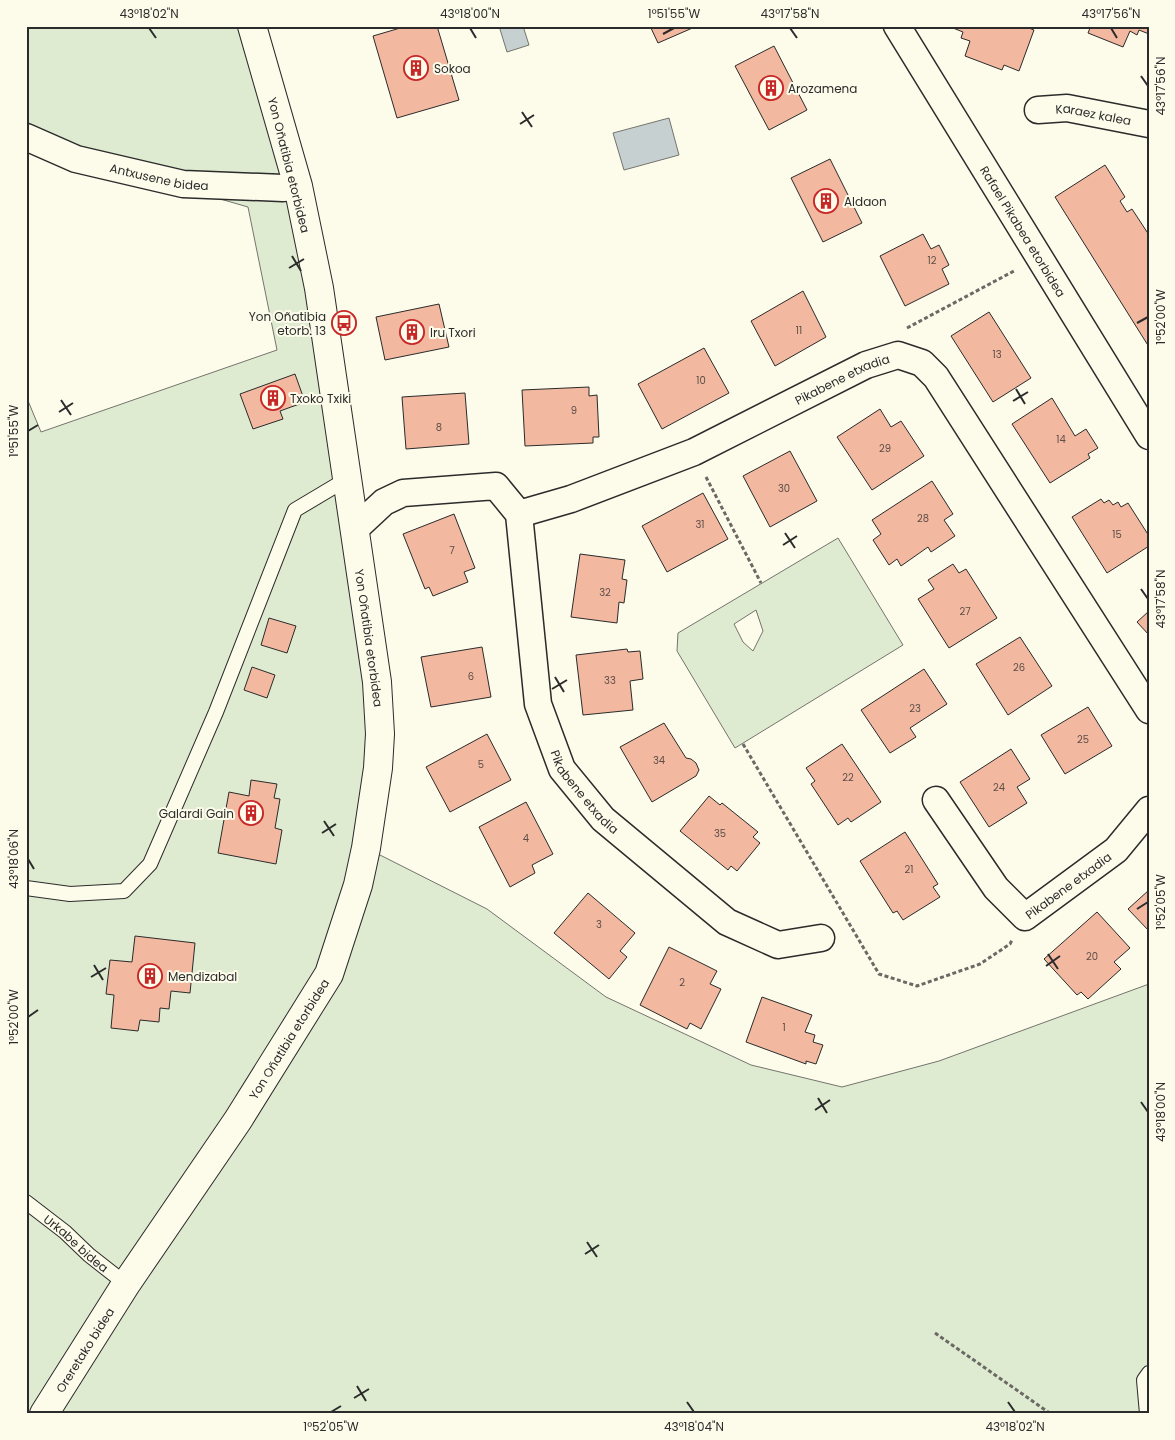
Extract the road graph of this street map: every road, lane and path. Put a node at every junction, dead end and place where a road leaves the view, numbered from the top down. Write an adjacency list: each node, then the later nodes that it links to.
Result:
1 (252, 26): 6 (main road, Yon Oñatibia etorbidea)
2 (897, 26): 7 (street, Rafael Pikabea etorbidea)
3 (1038, 110): 4 (street, Karaez kalea)
4 (1149, 124)
5 (26, 137): 6 (street, Antxusene bidea)
6 (298, 186): 11 (main road, Yon Oñatibia etorbidea)
7 (1037, 255): 8 (path); 9 (street, Rafael Pikabea etorbidea)
8 (898, 355): 10 (street, Pikabene etxadia); 15 (street, Pikabene etxadia)
9 (1149, 436)
10 (694, 452): 12 (street, Pikabene etxadia); 14 (path)
11 (347, 479): 13 (main road, Yon Oñatibia etorbidea); 19 (lane)
12 (519, 514): 13 (street); 21 (street, Pikabene etxadia)
13 (354, 529): 23 (main road, Yon Oñatibia etorbidea)
14 (761, 583)
15 (1149, 710)
16 (743, 744): 20 (path)
17 (936, 800): 20 (street, Pikabene etxadia)
18 (1149, 810): 20 (street, Pikabene etxadia)
19 (26, 888)
20 (1025, 918)
21 (821, 938)
22 (26, 1202): 23 (lane, Urkabe bidea)
23 (126, 1284): 26 (main road, Oreretako bidea)
24 (935, 1333): 27 (path)
25 (1149, 1373): 28 (lane)
26 (44, 1414)
27 (1051, 1414)
28 (1147, 1414)

